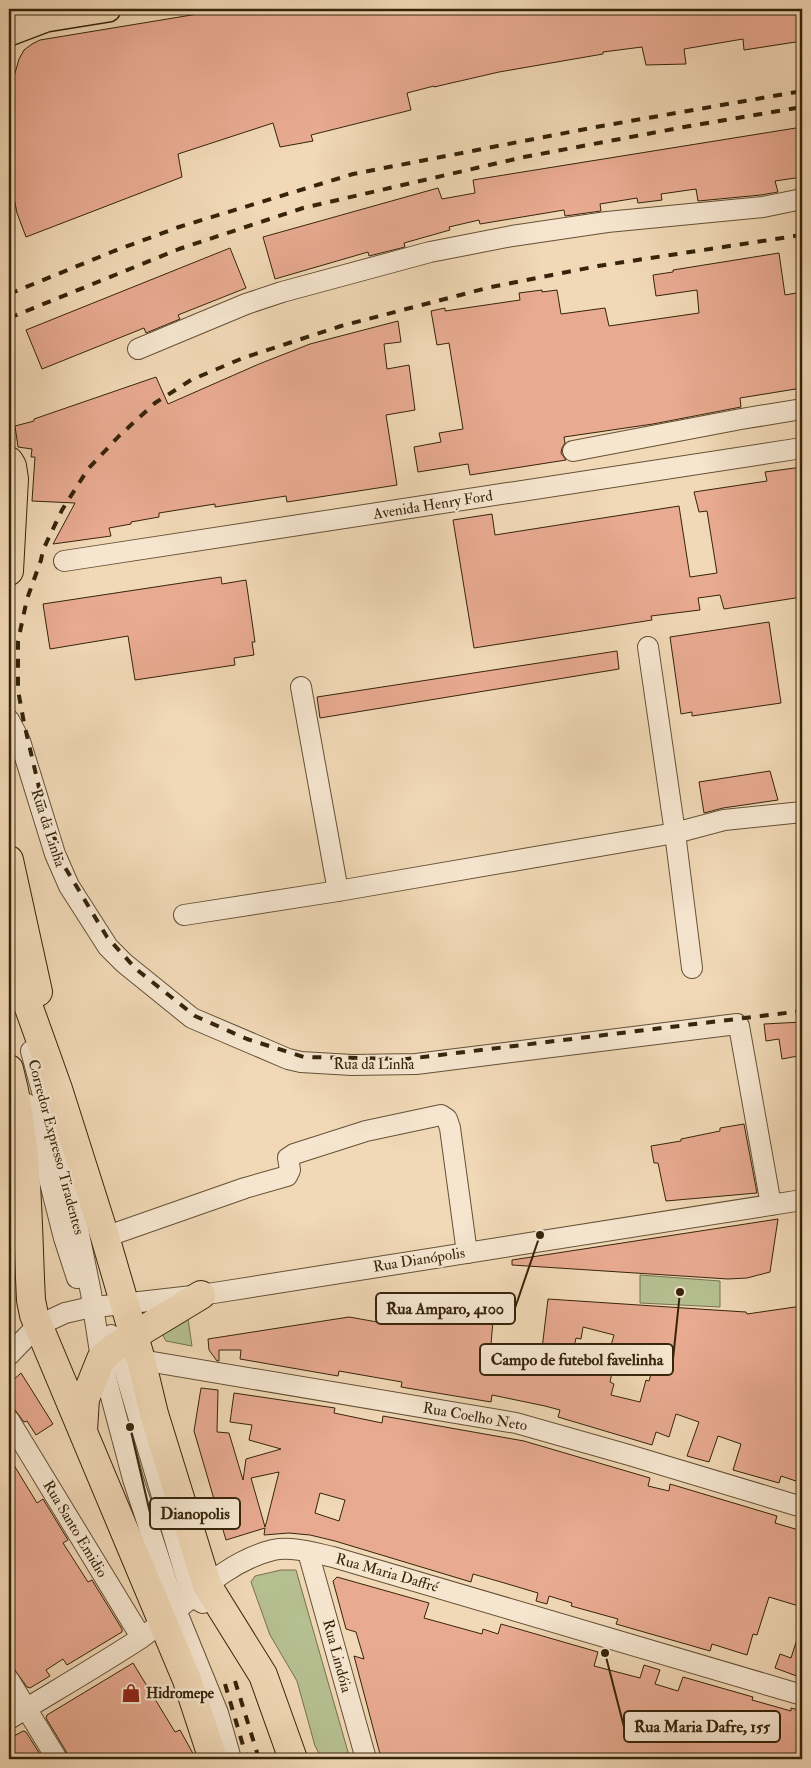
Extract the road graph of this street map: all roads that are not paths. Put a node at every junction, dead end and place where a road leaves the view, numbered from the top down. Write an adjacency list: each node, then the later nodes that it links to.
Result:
1 (18, 9): 3 (highway)
2 (108, 9): 3 (main road)
3 (9, 31)
4 (802, 199): 5 (street)
5 (138, 349)
6 (802, 409): 8 (street)
7 (802, 448): 10 (street, Avenida Henry Ford)
8 (573, 452)
9 (9, 460): 11 (highway)
10 (64, 561)
11 (9, 572)
12 (648, 646): 16 (street)
13 (301, 687): 18 (street)
14 (9, 720): 27 (street, Rua da Linha)
15 (802, 812): 16 (street)
16 (676, 833): 18 (street); 21 (street)
17 (9, 860): 24 (highway)
18 (338, 891): 19 (street)
19 (184, 915)
20 (9, 952): 24 (highway)
21 (692, 968)
22 (9, 990): 32 (street, Corredor Expresso Tiradentes)
23 (10, 1075): 32 (street); 33 (highway)
24 (58, 1089): 28 (highway)
25 (802, 1200): 27 (street, Rua Dianópolis)
26 (9, 1202): 33 (highway)
27 (771, 1205): 29 (street, Rua Dianópolis)
28 (105, 1237): 29 (street); 31 (highway)
29 (467, 1252): 30 (street, Rua Dianópolis)
30 (201, 1295): 31 (street, Rua Dianópolis); 34 (highway)
31 (124, 1302): 32 (street, Rua Dianópolis); 34 (highway)
32 (92, 1307): 33 (street, Rua Dianópolis); 34 (street, Corredor Expresso Tiradentes)
33 (34, 1313): 35 (street, Rua Dianópolis); 37 (highway)
34 (123, 1351): 37 (highway); 38 (street, Rua Coelho Neto); 40 (highway); 41 (street, Corredor Expresso Tiradentes)
35 (9, 1355)
36 (9, 1420): 41 (street, Rua Santo Emidio)
37 (84, 1436): 41 (highway)
38 (802, 1507)
39 (308, 1552): 40 (street, Rua Maria Daffré); 43 (street, Rua Maria Daffré); 50 (street, Rua Lindóia)
40 (200, 1591): 41 (street, Rua Maria Daffré); 49 (highway)
41 (160, 1623): 44 (street, Rua Maria Daffré); 47 (highway); 48 (street, Corredor Expresso Tiradentes)
42 (9, 1680): 44 (street)
43 (802, 1695)
44 (26, 1708): 45 (street, Rua Maria Daffré); 46 (street)
45 (9, 1719)
46 (57, 1759)
47 (213, 1759)
48 (231, 1759)
49 (297, 1759)
50 (366, 1759)

